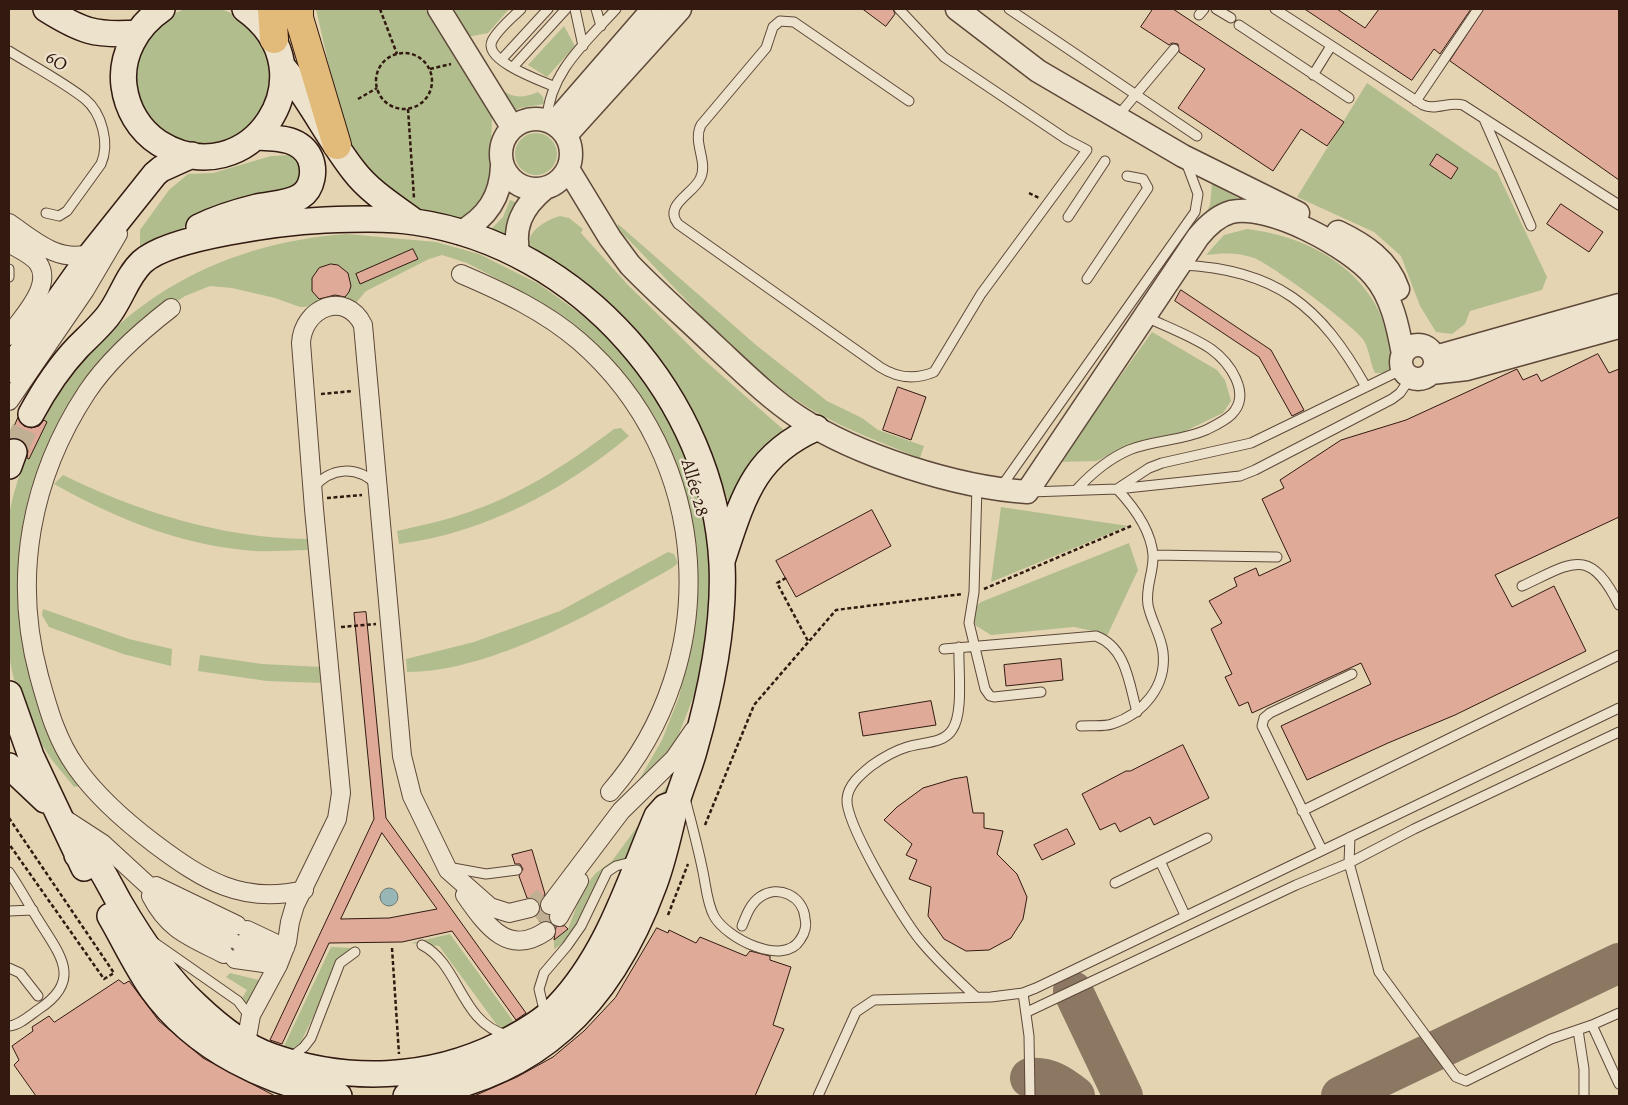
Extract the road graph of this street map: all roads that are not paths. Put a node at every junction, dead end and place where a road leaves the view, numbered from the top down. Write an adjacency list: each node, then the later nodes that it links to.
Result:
1 (46, 9): 24 (main road)
2 (162, 9): 24 (main road)
3 (245, 9): 25 (main road)
4 (272, 9): 25 (highway)
5 (299, 9): 45 (highway)
6 (439, 9): 42 (street)
7 (521, 9): 30 (lane)
8 (548, 9): 30 (lane)
9 (566, 9): 32 (lane)
10 (574, 9): 26 (lane)
11 (596, 9): 23 (lane)
12 (616, 9): 23 (lane)
13 (653, 9): 41 (street)
14 (680, 9): 41 (street)
15 (899, 9): 37 (lane)
16 (957, 9): 39 (street)
17 (1009, 9): 35 (lane)
18 (1216, 9): 21 (lane)
19 (1275, 9): 27 (lane)
20 (1478, 9): 38 (lane)
21 (1231, 18)
22 (1239, 25): 33 (lane)
23 (601, 26): 26 (lane)
24 (137, 33): 46 (main road)
25 (274, 39): 31 (main road)
26 (583, 46): 34 (lane)
27 (1331, 46): 33 (lane); 38 (lane)
28 (1174, 49): 35 (lane)
29 (9, 51): 55 (lane, 6O)
30 (501, 60): 32 (lane)
31 (283, 67): 44 (main road); 45 (main road)
32 (513, 67): 34 (lane)
33 (1313, 74): 36 (lane)
34 (553, 86): 41 (lane)
35 (1136, 94): 39 (lane); 43 (lane)
36 (1349, 98)
37 (909, 101)
38 (1416, 101): 40 (lane)
39 (1117, 117): 47 (street)
40 (1484, 119): 54 (lane); 59 (lane)
41 (556, 126): 42 (street); 50 (street)
42 (512, 127): 49 (street)
43 (1198, 136)
44 (256, 137): 46 (main road); 63 (main road)
45 (337, 144): 57 (main road)
46 (192, 156): 53 (main road)
47 (1183, 156): 73 (street); 78 (lane)
48 (1105, 161): 56 (lane)
49 (502, 166): 52 (street); 60 (street)
50 (568, 169): 52 (street); 77 (street)
51 (1127, 176): 67 (lane)
52 (545, 188): 64 (street)
53 (138, 196): 62 (main road); 75 (street)
54 (1619, 205)
55 (46, 213)
56 (1068, 217)
57 (415, 222): 60 (main road); 63 (main road)
58 (9, 224): 62 (street)
59 (1531, 226)
60 (459, 233): 64 (main road)
61 (9, 243): 72 (street)
62 (92, 253): 72 (main road)
63 (151, 254): 76 (main road)
64 (519, 257): 86 (main road)
65 (1180, 265): 70 (street); 73 (street); 74 (lane)
66 (461, 274): 102 (street, Allée 28)
67 (1087, 279)
68 (1619, 306): 73 (street)
69 (171, 308): 117 (street)
70 (1146, 317): 80 (lane); 82 (street)
71 (1619, 327): 73 (street)
72 (12, 354)
73 (1416, 363): 74 (lane); 81 (lane)
74 (1366, 387): 81 (lane)
75 (9, 401)
76 (31, 414)
77 (816, 428): 78 (street); 86 (main road)
78 (988, 488): 82 (street); 89 (lane)
79 (378, 489): 83 (lane); 83 (street); 113 (street)
80 (1078, 489): 81 (lane); 82 (lane)
81 (1117, 489): 84 (lane)
82 (1027, 492)
83 (313, 494): 117 (street)
84 (1153, 555): 85 (lane); 98 (lane)
85 (1277, 557)
86 (722, 562): 96 (main road)
87 (1522, 586): 88 (lane)
88 (1619, 605)
89 (974, 646): 90 (lane); 94 (lane); 98 (lane)
90 (959, 647): 91 (lane); 131 (lane)
91 (944, 649)
92 (1619, 655): 104 (lane)
93 (1352, 674): 104 (lane)
94 (1041, 692)
95 (9, 694): 105 (main road)
96 (708, 695): 103 (main road); 106 (street)
97 (1619, 708): 107 (lane)
98 (1137, 712): 99 (lane)
99 (1081, 726)
100 (1619, 732): 112 (lane)
101 (9, 766): 105 (main road)
102 (610, 792)
103 (680, 795): 122 (lane); 138 (main road); 142 (main road)
104 (1302, 810): 109 (lane)
105 (58, 815): 110 (main road); 124 (street)
106 (610, 826): 120 (street); 120 (street)
107 (1350, 837): 109 (lane); 112 (lane)
108 (1207, 838): 111 (lane)
109 (1322, 850): 121 (lane)
110 (77, 855): 123 (main road); 143 (main road)
111 (1160, 861): 116 (lane); 121 (lane)
112 (1348, 863): 132 (lane); 137 (lane)
113 (447, 868): 114 (lane); 120 (street); 120 (street)
114 (517, 870)
115 (9, 872): 118 (lane)
116 (1115, 883)
117 (304, 890): 127 (street)
118 (33, 910): 119 (lane); 136 (lane)
119 (9, 911)
120 (545, 913)
121 (1185, 915): 129 (lane)
122 (742, 926)
123 (138, 931): 134 (lane); 139 (main road)
124 (236, 942): 127 (street); 127 (street)
125 (422, 945): 138 (lane)
126 (355, 952): 140 (lane)
127 (281, 958): 134 (street)
128 (9, 968): 130 (lane)
129 (1023, 992): 131 (lane); 132 (lane)
130 (38, 996)
131 (976, 997): 144 (lane)
132 (1027, 1012): 145 (lane)
133 (1619, 1013): 135 (lane)
134 (250, 1018): 139 (street)
135 (1592, 1025): 137 (lane); 141 (lane)
136 (9, 1026)
137 (1578, 1030): 146 (lane)
138 (517, 1036): 142 (main road)
139 (252, 1046): 140 (main road)
140 (285, 1060): 142 (main road)
141 (1619, 1084)
142 (403, 1085)
143 (339, 1096)
144 (818, 1096)
145 (1030, 1096)
146 (1584, 1096)

